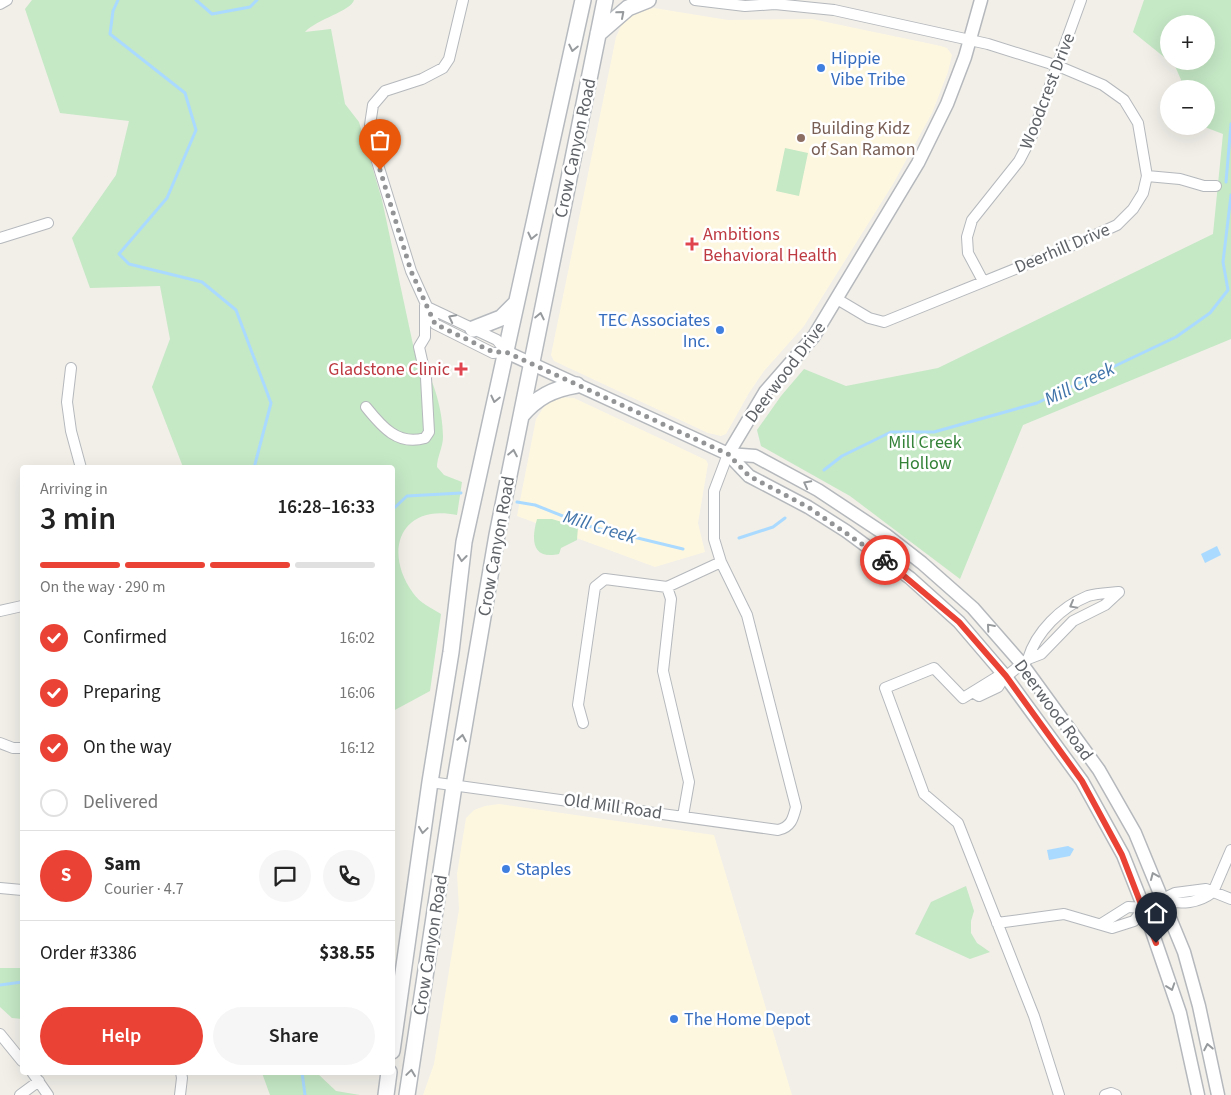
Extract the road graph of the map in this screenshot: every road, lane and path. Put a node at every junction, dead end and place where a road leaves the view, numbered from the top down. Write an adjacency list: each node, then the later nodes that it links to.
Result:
1 (7, 0): 9 (street)
2 (463, 0): 20 (street)
3 (583, 0): 19 (main road, Crow Canyon Road, one-way to 19)
4 (605, 0): 10 (main road, Crow Canyon Road)
5 (648, 0): 10 (main road, one-way to 5)
6 (699, 0): 11 (street, Deerhill Drive)
7 (981, 0): 11 (street, Deerwood Drive)
8 (1081, 0): 12 (street, Woodcrest Drive)
9 (0, 4)
10 (598, 34): 23 (main road, Crow Canyon Road, one-way to 10)
11 (970, 39): 12 (street, Deerhill Drive); 18 (street, Deerwood Drive)
12 (1058, 66): 13 (street, Deerhill Drive); 17 (street, Woodcrest Drive)
13 (1147, 176): 14 (street); 17 (street, Deerhill Drive)
14 (1216, 186)
15 (48, 224): 16 (street)
16 (0, 238)
17 (983, 281): 18 (street, Deerhill Drive)
18 (837, 299): 28 (street, Deerwood Drive)
19 (517, 302): 21 (main road); 22 (main road, Crow Canyon Road)
20 (425, 306): 21 (street, one-way to 20); 22 (street); 26 (street)
21 (473, 329): 22 (street)
22 (506, 352): 23 (street, Deerwood Road); 39 (main road, Crow Canyon Road, one-way to 39)
23 (530, 364): 25 (street, Deerwood Road); 27 (main road, Crow Canyon Road)
24 (71, 368): 29 (street)
25 (577, 385): 27 (main road); 28 (street, Deerwood Road)
26 (366, 407)
27 (520, 417): 40 (main road, Crow Canyon Road, one-way to 27)
28 (728, 454): 30 (street, Deerwood Drive); 34 (street, Deerwood Road, one-way to 28); 35 (street, Deerwood Road)
29 (80, 465)
30 (721, 562): 31 (street); 42 (street, Deerwood Drive)
31 (667, 587): 36 (street); 41 (street)
32 (20, 607): 33 (street)
33 (0, 612)
34 (1025, 661): 34 (street, one-way to 34); 35 (street); 47 (street, Deerwood Road, one-way to 34)
35 (1005, 678): 49 (street, Deerwood Road); 50 (street)
36 (583, 723)
37 (0, 743): 38 (street)
38 (20, 748)
39 (430, 782): 40 (street, Old Mill Road); 51 (main road, Crow Canyon Road, one-way to 51)
40 (454, 786): 41 (street, Old Mill Road); 62 (main road, Crow Canyon Road, one-way to 40)
41 (683, 816): 42 (street, Old Mill Road)
42 (792, 821)
43 (1231, 850): 46 (street)
44 (0, 888): 45 (street)
45 (20, 890)
46 (1213, 892): 47 (street); 48 (street)
47 (1164, 900): 49 (street); 67 (street, Deerwood Road, one-way to 47)
48 (1231, 900)
49 (1144, 908): 50 (street); 66 (street, Deerwood Road, one-way to 66)
50 (997, 923): 63 (street)
51 (395, 1030)
52 (0, 1034): 53 (street)
53 (20, 1059)
54 (34, 1075): 57 (street)
55 (181, 1075): 60 (street)
56 (389, 1075): 61 (main road)
57 (39, 1081): 58 (street); 59 (street)
58 (20, 1095)
59 (48, 1095)
60 (180, 1095)
61 (386, 1095)
62 (407, 1095)
63 (1059, 1095)
64 (1105, 1095): 65 (street)
65 (1116, 1095)
66 (1198, 1095)
67 (1218, 1095)

